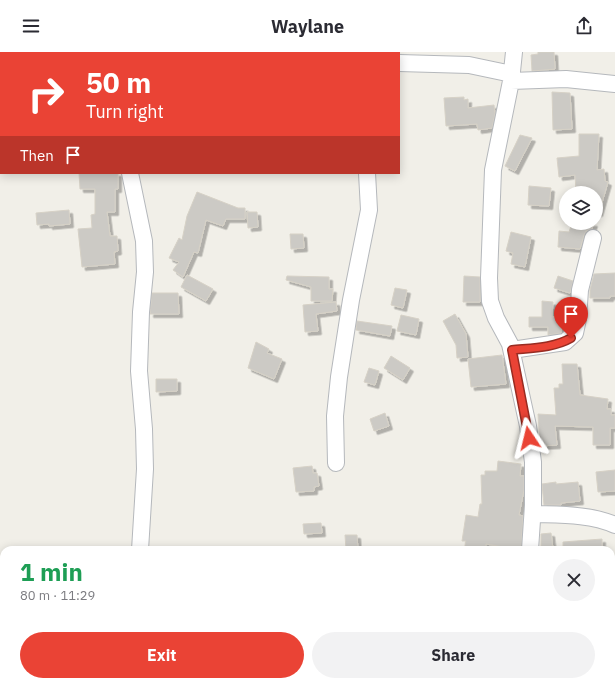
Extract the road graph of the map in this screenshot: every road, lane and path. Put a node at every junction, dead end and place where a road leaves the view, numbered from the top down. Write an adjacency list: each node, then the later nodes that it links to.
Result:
1 (514, 52): 3 (street)
2 (400, 62): 3 (street)
3 (511, 78): 4 (street); 8 (street)
4 (615, 84)
5 (130, 174): 12 (street)
6 (367, 174): 9 (street)
7 (593, 238): 8 (street)
8 (512, 350): 10 (street)
9 (336, 463)
10 (533, 514): 11 (street); 13 (street)
11 (615, 525)
12 (140, 546)
13 (530, 546)

